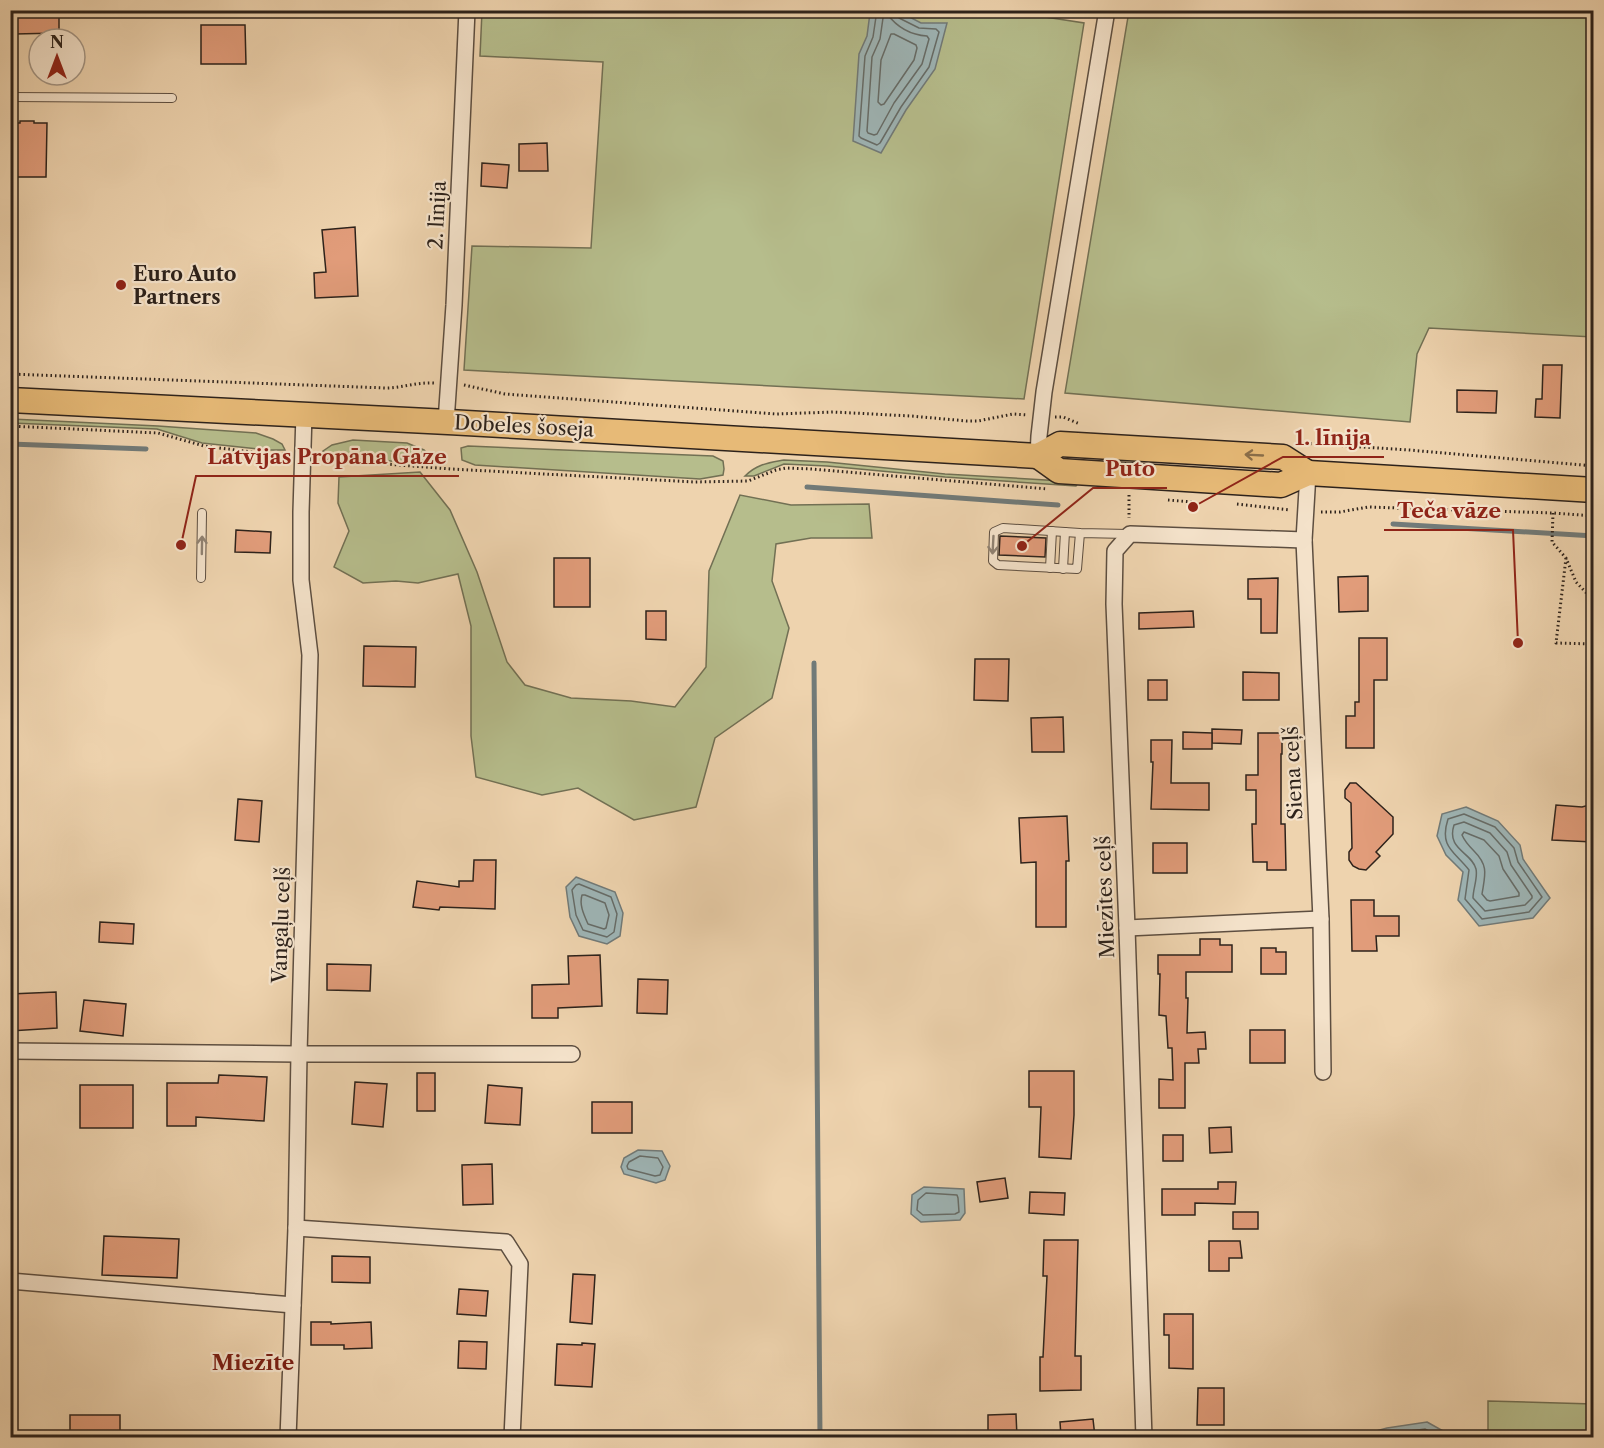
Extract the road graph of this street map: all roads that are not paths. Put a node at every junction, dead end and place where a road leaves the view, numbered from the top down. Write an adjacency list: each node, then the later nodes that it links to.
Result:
1 (467, 10): 7 (street, 2. līnija)
2 (1107, 10): 8 (street)
3 (10, 97): 4 (lane)
4 (172, 98)
5 (10, 400): 6 (main road, Dobeles šoseja)
6 (304, 414): 7 (main road, Dobeles šoseja); 29 (street, Vangaļu ceļš)
7 (446, 422): 8 (main road, Dobeles šoseja)
8 (1038, 456): 9 (main road, Dobeles šoseja)
9 (1308, 473): 10 (main road, Dobeles šoseja); 16 (street, Siena ceļš)
10 (1593, 490)
11 (202, 513): 25 (lane, one-way to 11)
12 (1052, 531): 13 (lane); 20 (lane, one-way to 20); 23 (lane)
13 (1065, 532): 14 (lane); 24 (lane)
14 (1080, 533): 15 (lane); 24 (lane)
15 (1130, 534): 16 (street); 27 (street, Miezītes ceļš)
16 (1304, 540): 26 (street, Siena ceļš)
17 (1005, 555): 20 (lane)
18 (1018, 556): 21 (lane)
19 (1039, 557): 22 (lane)
20 (1004, 565): 21 (lane)
21 (1018, 566): 22 (lane)
22 (1039, 567): 23 (lane)
23 (1050, 568): 24 (lane)
24 (1063, 569)
25 (201, 578)
26 (1321, 919): 27 (street); 31 (street, Siena ceļš)
27 (1127, 928): 37 (street, Miezītes ceļš)
28 (10, 1051): 29 (street)
29 (299, 1054): 30 (street); 32 (street, Vangaļu ceļš)
30 (572, 1054)
31 (1323, 1072)
32 (296, 1228): 34 (street, Vangaļu ceļš); 36 (street)
33 (10, 1281): 34 (street)
34 (293, 1305): 35 (street, Vangaļu ceļš)
35 (288, 1437)
36 (512, 1437)
37 (1144, 1437)

